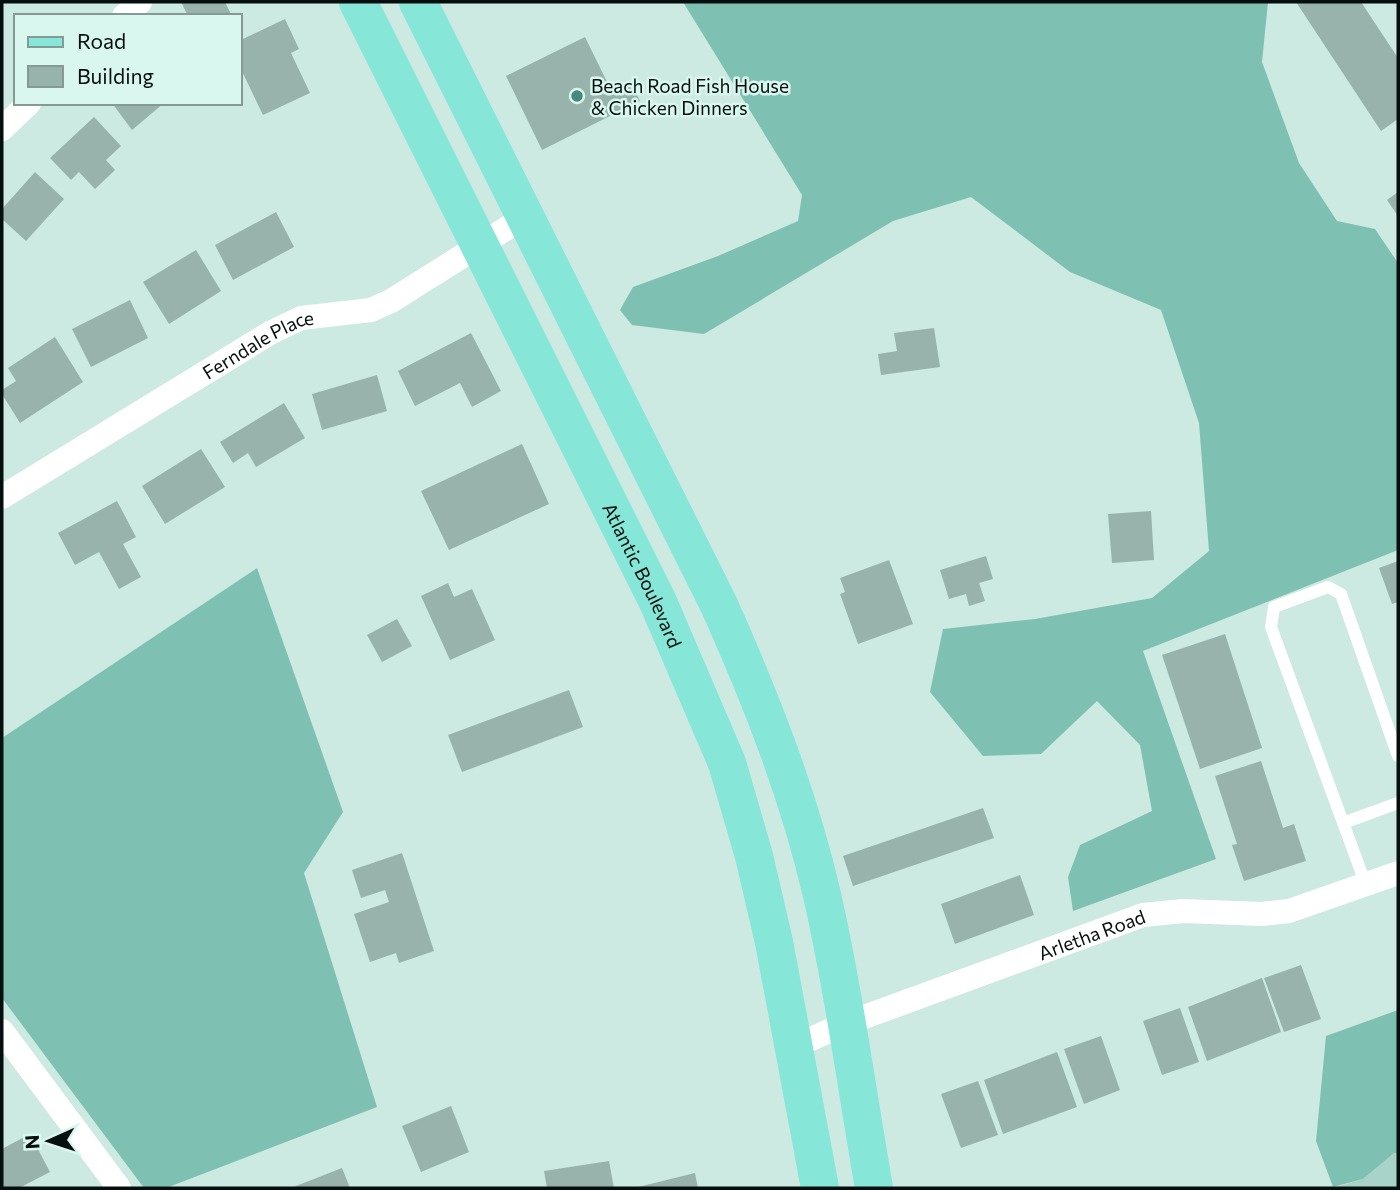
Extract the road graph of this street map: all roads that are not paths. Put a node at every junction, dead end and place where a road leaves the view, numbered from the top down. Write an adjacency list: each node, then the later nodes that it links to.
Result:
1 (139, 2): 4 (street)
2 (358, 2): 8 (main road, Atlantic Boulevard)
3 (418, 2): 7 (main road)
4 (126, 14)
5 (27, 105): 6 (street)
6 (2, 129)
7 (526, 216): 8 (street, Ferndale Place); 15 (main road)
8 (479, 246): 9 (street, Ferndale Place); 17 (main road, Atlantic Boulevard)
9 (2, 497)
10 (1398, 755): 12 (lane)
11 (1398, 803): 12 (lane)
12 (1343, 823): 14 (lane)
13 (1398, 873): 14 (street, Arletha Road)
14 (1366, 885): 15 (street, Arletha Road)
15 (845, 1024): 17 (street, Arletha Road); 20 (main road)
16 (2, 1031): 18 (street)
17 (795, 1046): 19 (main road, Atlantic Boulevard)
18 (119, 1188)
19 (820, 1188)
20 (874, 1188)

